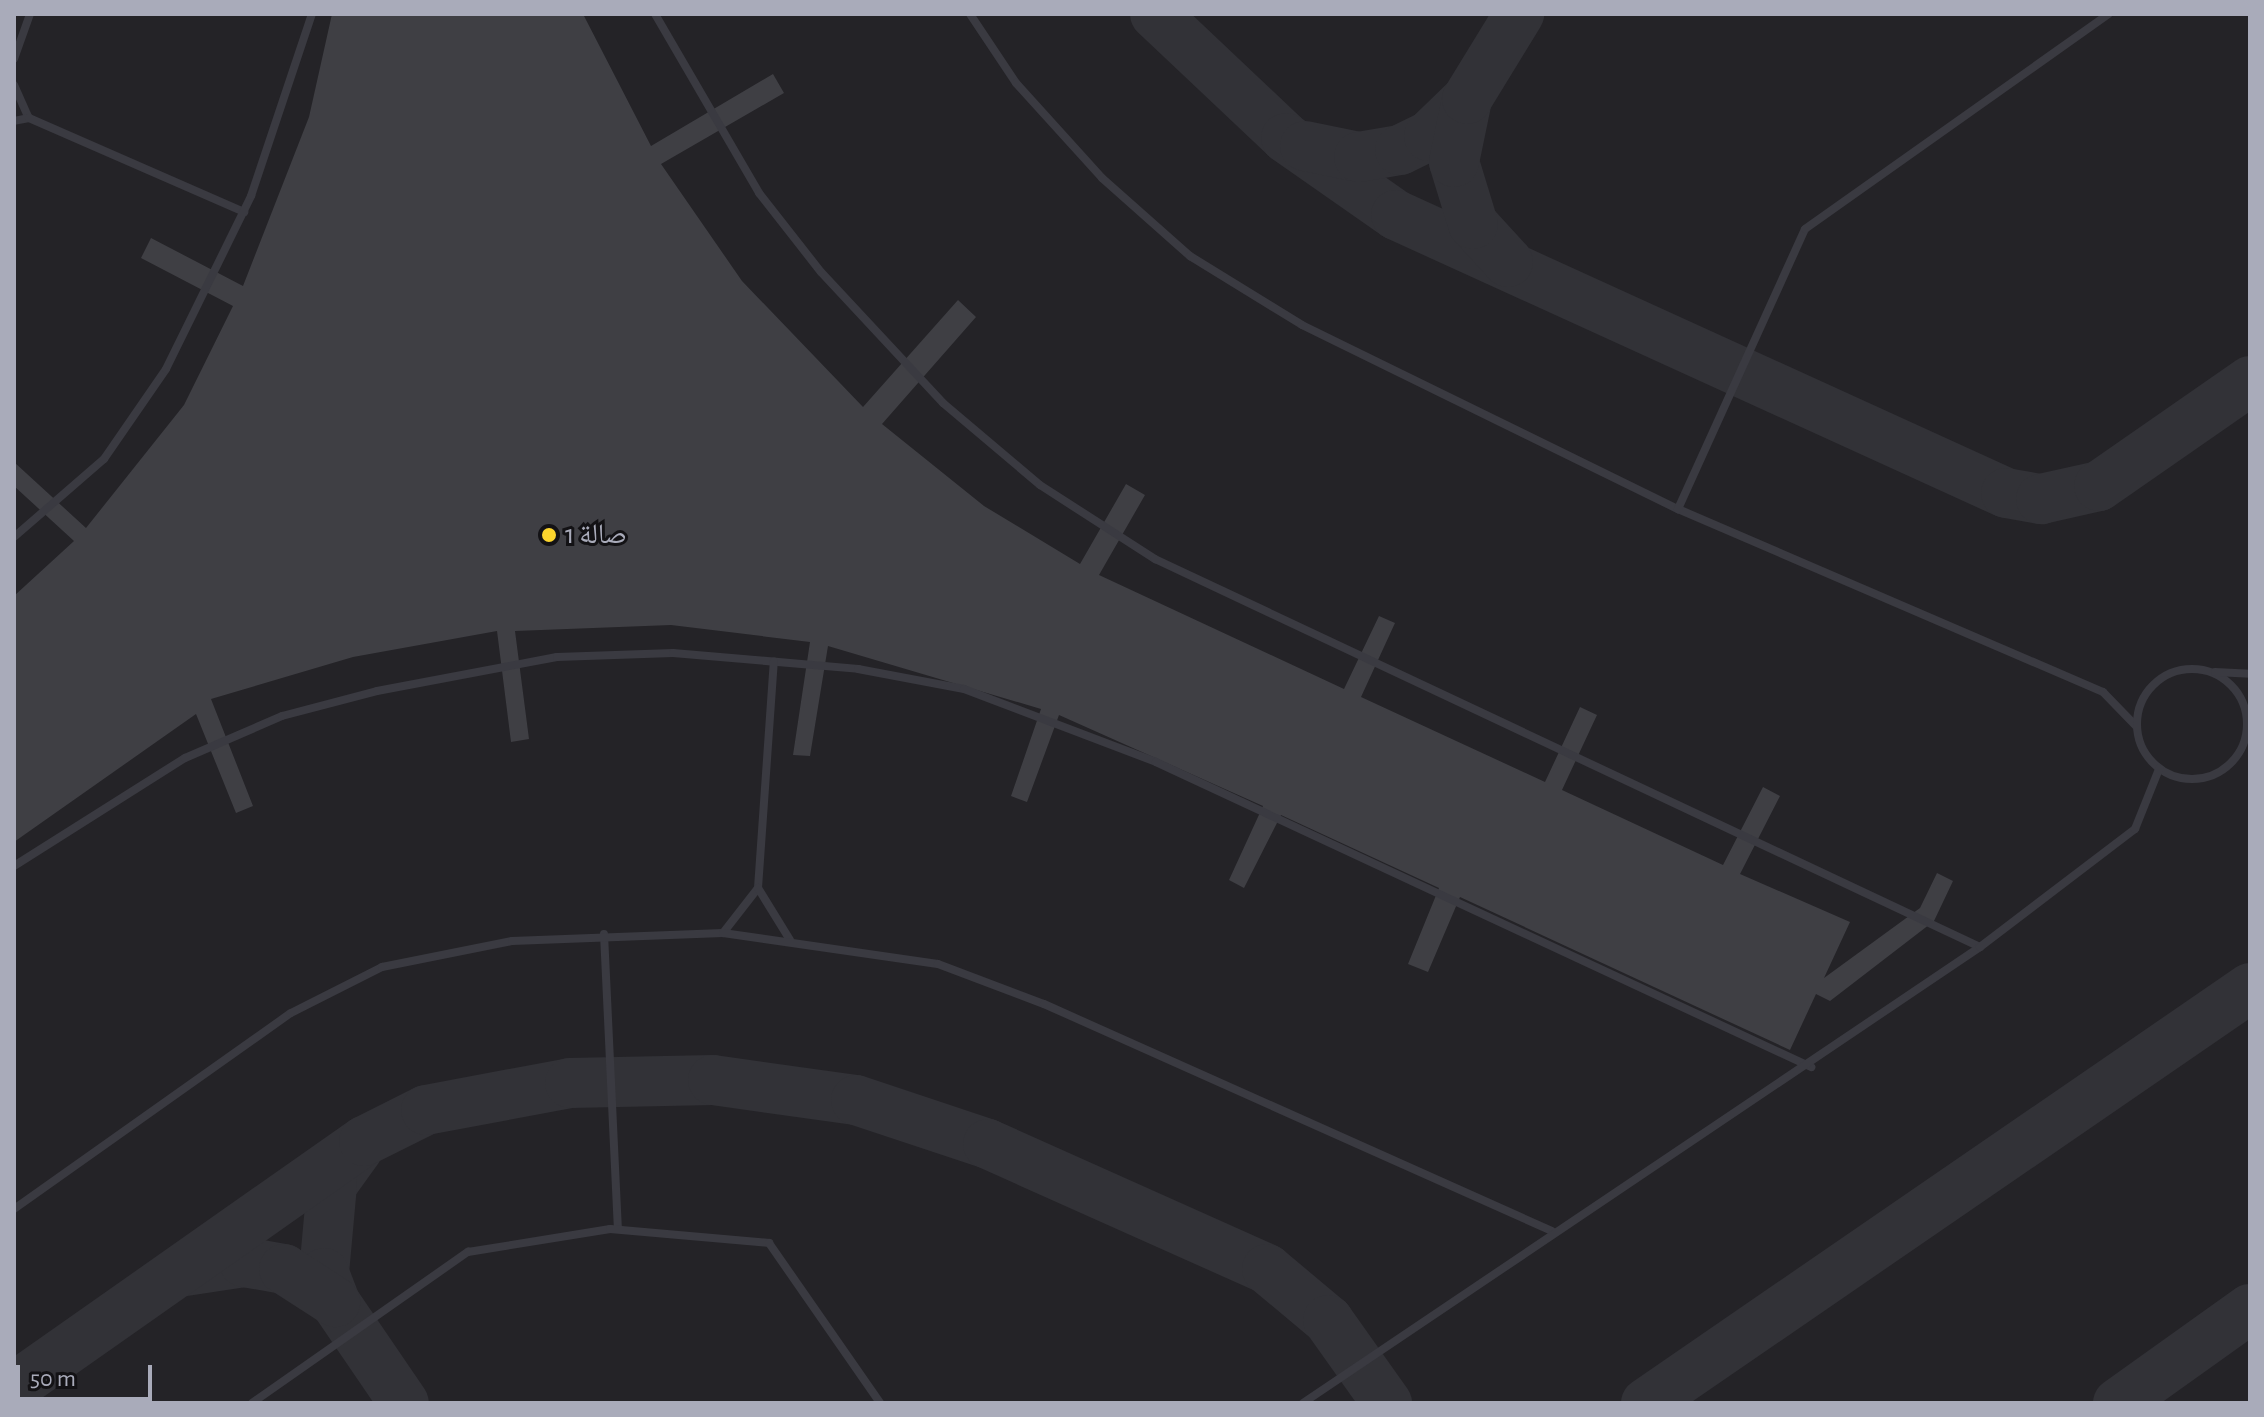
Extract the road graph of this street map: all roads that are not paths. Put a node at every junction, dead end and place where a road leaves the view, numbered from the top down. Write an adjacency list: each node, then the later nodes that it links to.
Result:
1 (30, 14): 6 (lane)
2 (312, 14): 10 (lane)
3 (655, 14): 24 (lane)
4 (970, 14): 11 (lane)
5 (2109, 14): 11 (lane)
6 (14, 59)
7 (14, 85): 8 (lane)
8 (29, 118): 9 (lane); 10 (lane)
9 (14, 121)
10 (244, 212): 12 (lane)
11 (1678, 509): 16 (lane)
12 (14, 537)
13 (774, 662): 19 (lane); 20 (lane); 25 (lane)
14 (2213, 672): 15 (lane); 16 (lane); 17 (lane)
15 (2250, 674)
16 (2136, 726): 18 (lane)
17 (2248, 732): 18 (lane)
18 (2159, 769): 24 (lane)
19 (14, 866)
20 (758, 888): 21 (lane); 23 (lane)
21 (723, 933): 22 (lane); 23 (lane)
22 (604, 934): 26 (lane); 27 (lane)
23 (790, 940): 28 (lane)
24 (1980, 947): 25 (lane)
25 (1811, 1067): 28 (lane)
26 (14, 1209)
27 (618, 1229): 29 (lane); 30 (lane)
28 (1552, 1231): 31 (lane)
29 (252, 1403)
30 (880, 1403)
31 (1303, 1403)

